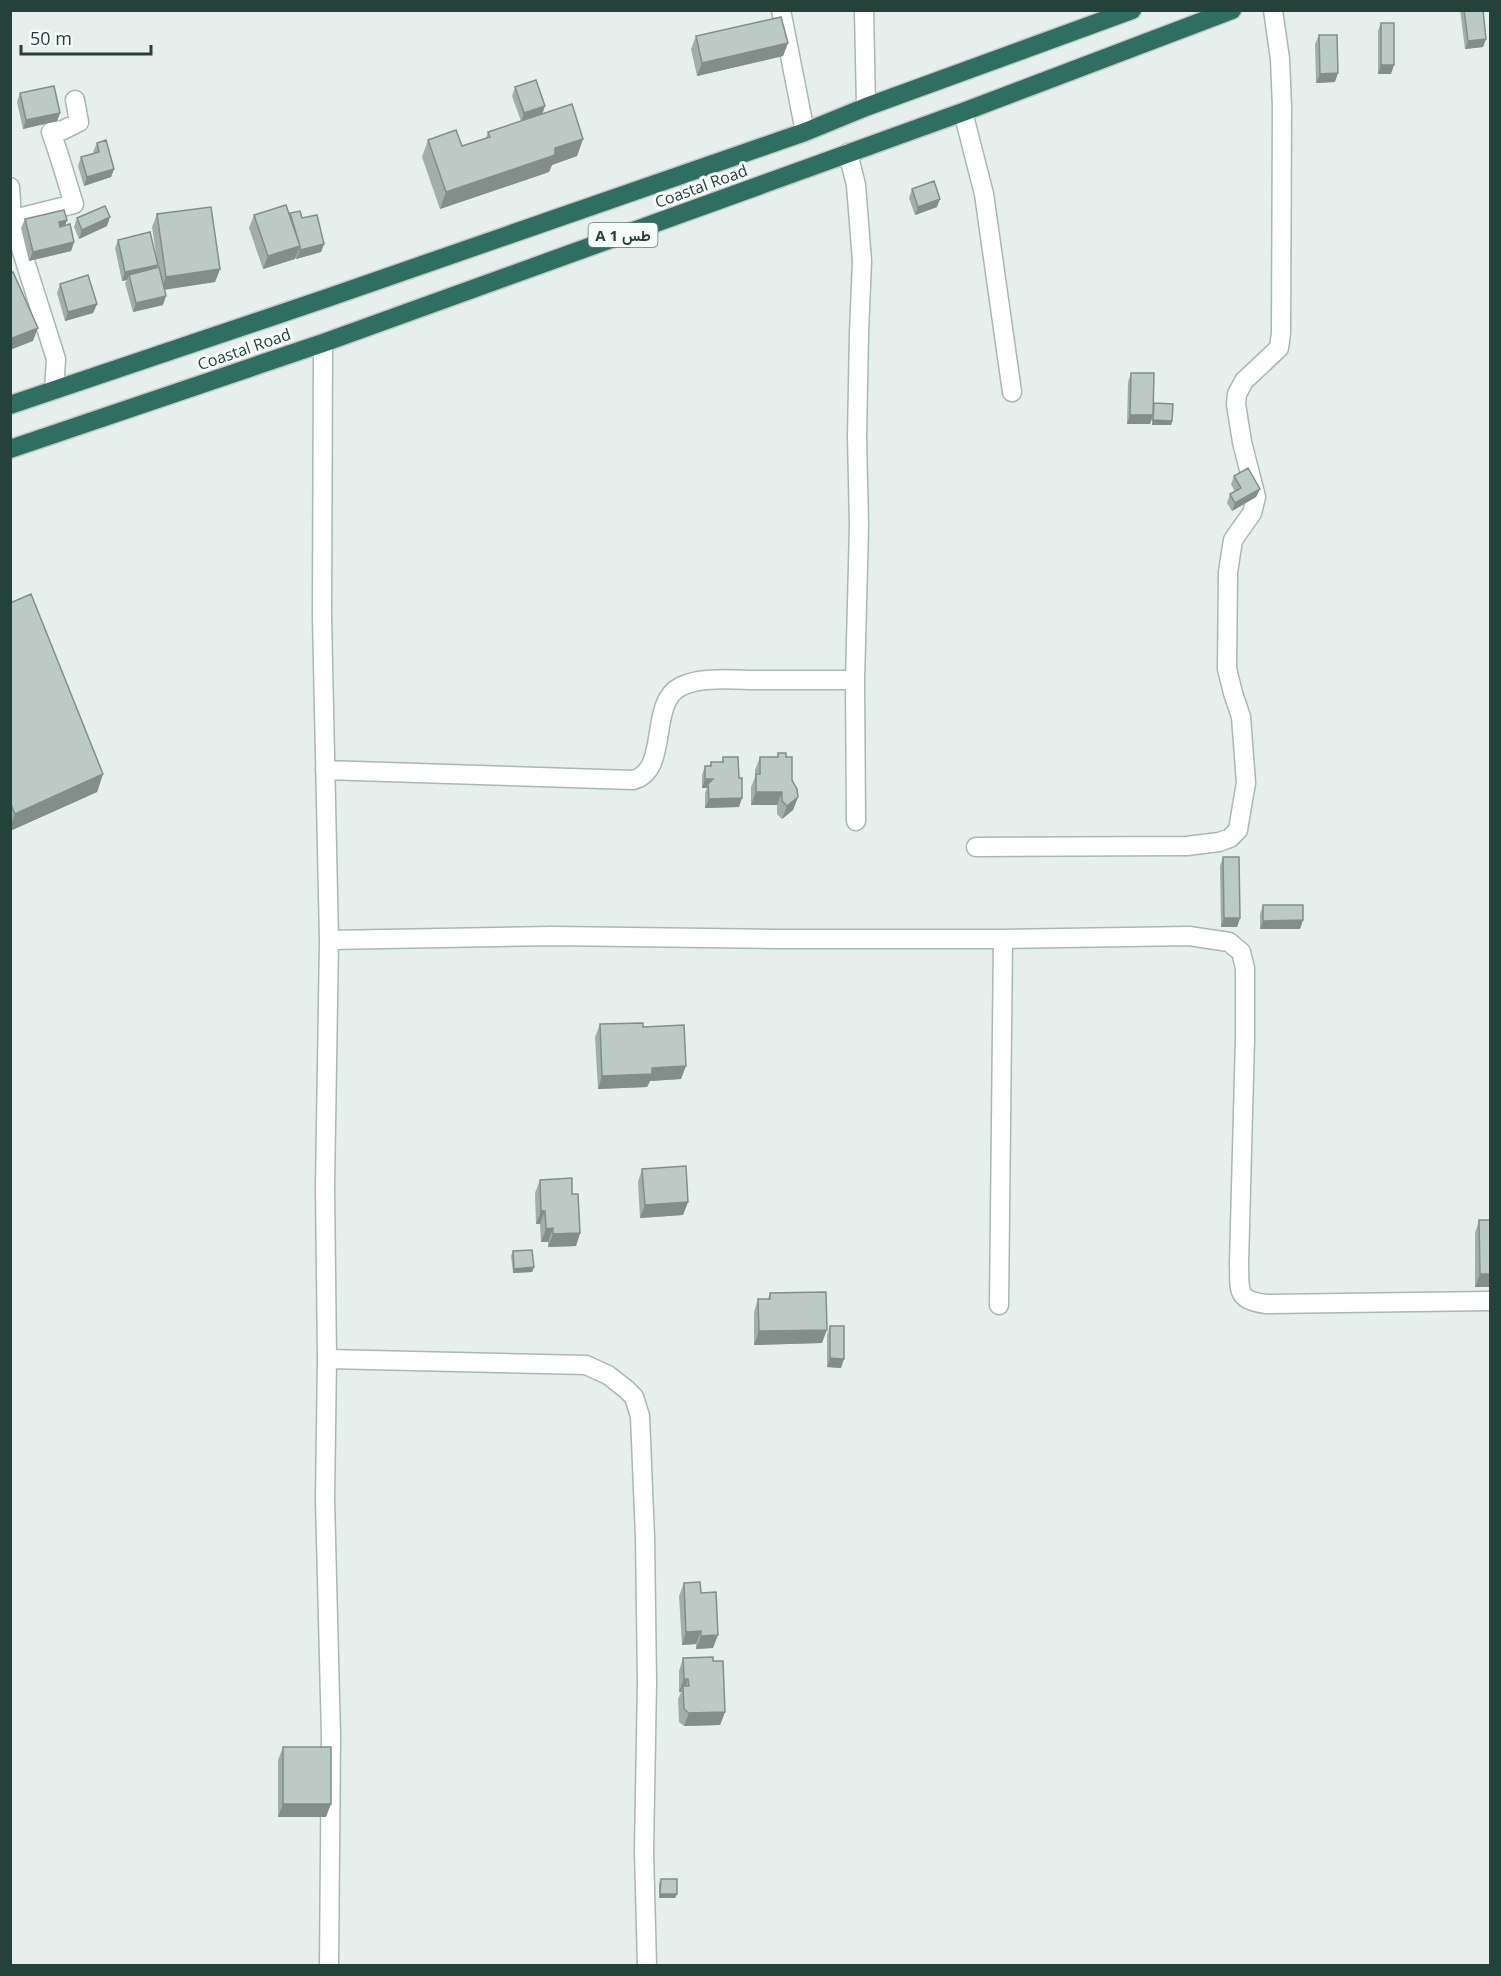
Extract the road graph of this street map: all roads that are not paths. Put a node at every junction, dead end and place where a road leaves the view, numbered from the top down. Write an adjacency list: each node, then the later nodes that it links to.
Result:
1 (781, 10): 9 (street)
2 (864, 10): 7 (street)
3 (1132, 10): 7 (highway, Coastal Road / A 1 طس)
4 (1232, 10): 8 (highway, Coastal Road / A 1 طس)
5 (1273, 10): 21 (street)
6 (75, 100): 12 (street)
7 (866, 107): 9 (highway, Coastal Road / A 1 طس)
8 (963, 112): 10 (highway, Coastal Road / A 1 طس); 15 (street)
9 (805, 132): 14 (highway, Coastal Road / A 1 طس)
10 (848, 153): 13 (highway, Coastal Road / A 1 طس); 18 (street)
11 (10, 187): 12 (street)
12 (11, 220): 14 (street)
13 (323, 343): 17 (highway, Coastal Road / A 1 طس); 19 (street)
14 (54, 390): 16 (highway, Coastal Road / A 1 طس)
15 (1012, 392)
16 (10, 405)
17 (10, 449)
18 (855, 680): 19 (street); 20 (street)
19 (325, 770): 23 (street)
20 (856, 822)
21 (976, 847)
22 (1003, 939): 23 (street); 24 (street); 25 (street)
23 (329, 940): 26 (street)
24 (1491, 1301)
25 (999, 1305)
26 (327, 1359): 27 (street); 28 (street)
27 (329, 1965)
28 (647, 1965)

